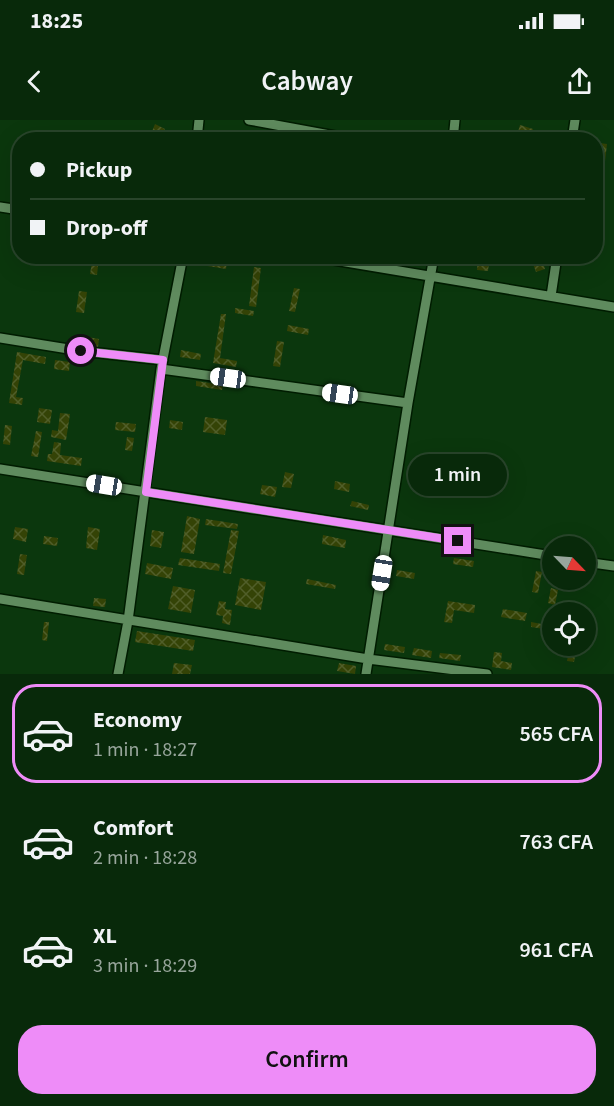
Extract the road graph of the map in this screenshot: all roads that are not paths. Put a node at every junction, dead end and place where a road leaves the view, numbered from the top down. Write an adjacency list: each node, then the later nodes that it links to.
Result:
1 (249, 120): 2 (street)
2 (314, 132)
3 (181, 264): 11 (street)
4 (356, 264): 7 (street)
5 (433, 264): 7 (street)
6 (556, 264): 8 (street)
7 (431, 277): 8 (street); 12 (street)
8 (551, 296): 9 (street)
9 (614, 307)
10 (0, 338): 11 (street)
11 (162, 364): 12 (street); 14 (street)
12 (408, 403): 15 (street)
13 (0, 469): 14 (street)
14 (146, 492): 15 (street); 20 (street)
15 (388, 530): 16 (street); 21 (street)
16 (542, 554)
17 (596, 564): 18 (street)
18 (614, 566)
19 (0, 598): 20 (street)
20 (128, 621): 21 (street); 22 (street)
21 (368, 659): 23 (street); 24 (street)
22 (118, 674)
23 (366, 674)
24 (487, 674)

